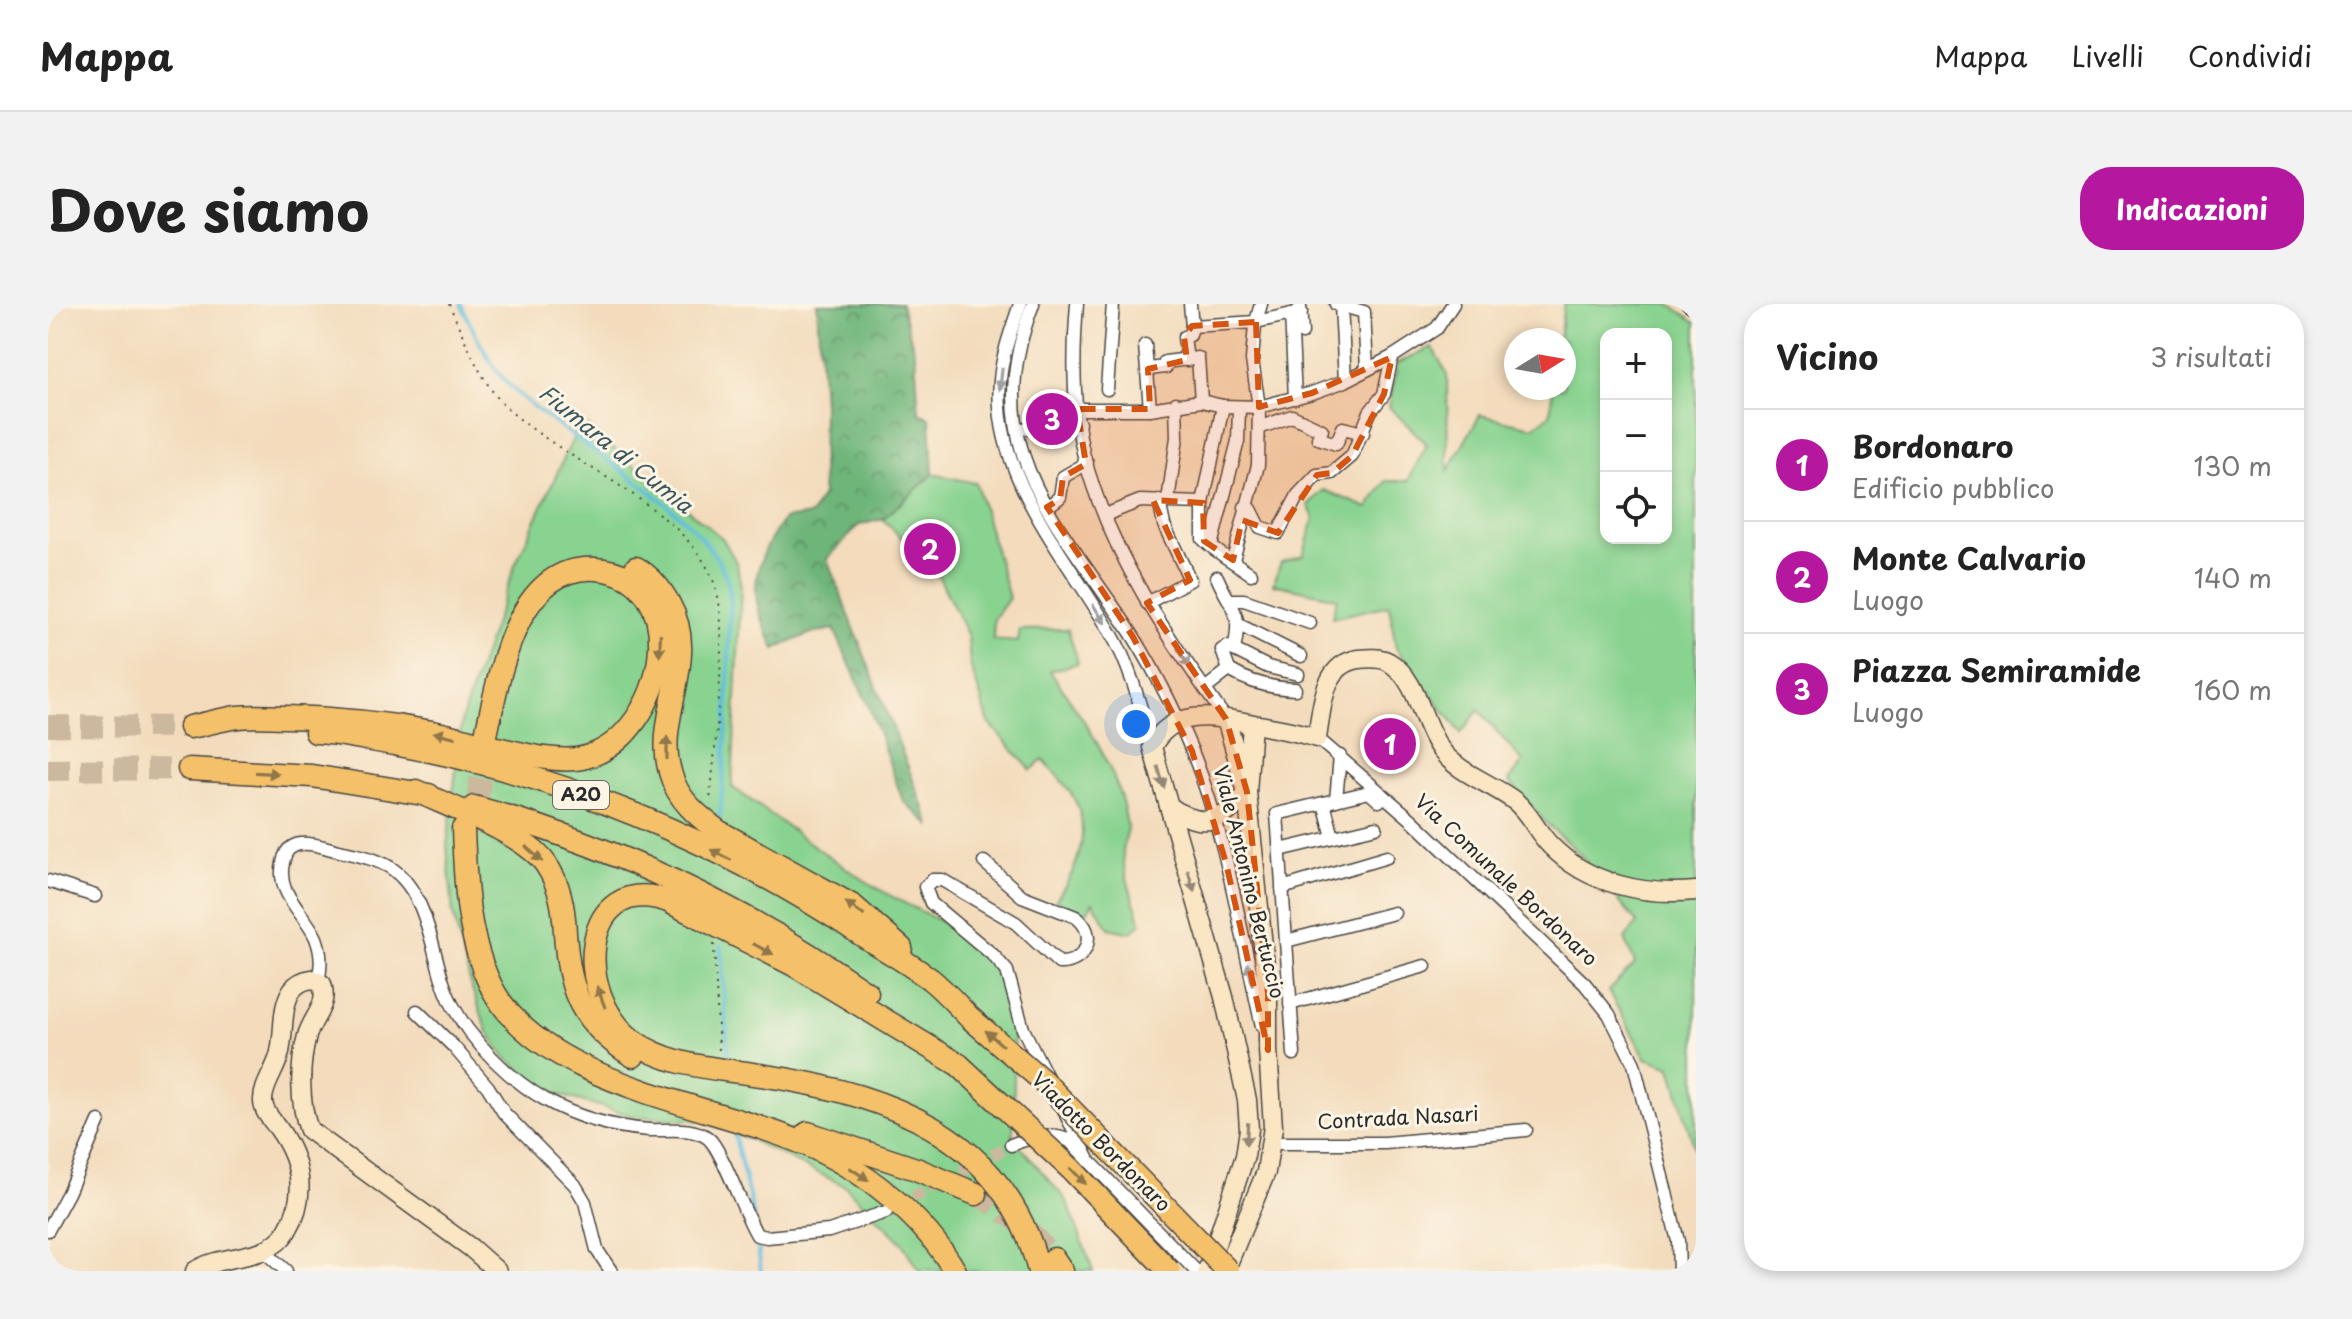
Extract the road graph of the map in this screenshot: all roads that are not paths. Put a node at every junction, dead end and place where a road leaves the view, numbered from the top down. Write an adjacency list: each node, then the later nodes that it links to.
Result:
1 (1020, 304): 58 (street, one-way to 58)
2 (1033, 304): 37 (street, Viale Antonino Bertuccio)
3 (1077, 304): 28 (street)
4 (1114, 304): 21 (street)
5 (1190, 304): 13 (street)
6 (1261, 304): 12 (street)
7 (1453, 304): 16 (street)
8 (1688, 304): 10 (street)
9 (1338, 305): 19 (street); 20 (street)
10 (1696, 309)
11 (1297, 310): 12 (street); 14 (street); 22 (street)
12 (1256, 322): 13 (street); 27 (street)
13 (1192, 326): 17 (street)
14 (1302, 333)
15 (1145, 345): 18 (street)
16 (1392, 357): 19 (street); 33 (street)
17 (1187, 360): 18 (street); 23 (street)
18 (1148, 369): 29 (street)
19 (1367, 369): 20 (street)
20 (1345, 381): 22 (street)
21 (1107, 389)
22 (1295, 398): 27 (street)
23 (1201, 401): 24 (street); 25 (street)
24 (1176, 403): 29 (street); 35 (street)
25 (1223, 406): 26 (street); 36 (street)
26 (1239, 407): 27 (street); 40 (street)
27 (1259, 407): 32 (street)
28 (1077, 409): 29 (street); 30 (street)
29 (1150, 409)
30 (1079, 423): 31 (street); 34 (street)
31 (1026, 428)
32 (1259, 428): 33 (street); 38 (street)
33 (1363, 433): 38 (street)
34 (1087, 463): 37 (street); 39 (street)
35 (1164, 501): 36 (street); 39 (street); 45 (street)
36 (1203, 503): 40 (street)
37 (1047, 507): 55 (street, Viale Antonino Bertuccio)
38 (1245, 507): 41 (street)
39 (1105, 515): 45 (street)
40 (1211, 546): 41 (street)
41 (1233, 560): 42 (street)
42 (1251, 574)
43 (1217, 577): 44 (street)
44 (1229, 600): 46 (street); 47 (street)
45 (1147, 603): 52 (street, one-way to 52)
46 (1310, 623)
47 (1239, 625): 48 (street); 49 (street)
48 (1234, 650): 50 (street); 51 (street)
49 (1301, 656)
50 (1229, 670): 52 (street); 53 (street)
51 (1298, 674)
52 (1205, 689): 54 (street)
53 (1295, 689)
54 (1226, 719): 55 (street, Via Comunale Bordonaro); 56 (street, Via Comunale Bordonaro); 62 (street)
55 (1179, 721): 58 (street); 65 (street, Viale Antonino Bertuccio)
56 (1252, 724): 57 (street, Via Comunale Bordonaro); 62 (street)
57 (1317, 738): 59 (street, Via Comunale Bordonaro); 74 (street)
58 (1152, 747): 64 (street, one-way to 64)
59 (1340, 756): 63 (street); 66 (street, Via Comunale Bordonaro)
60 (189, 769): 61 (highway, A20, one-way to 61)
61 (416, 791): 85 (highway, A20); 101 (highway, one-way to 101)
62 (1247, 792): 65 (street); 83 (street)
63 (1330, 802): 66 (street); 68 (street); 69 (street)
64 (1169, 806): 65 (street); 104 (street, one-way to 104)
65 (1214, 820): 83 (street, Viale Antonino Bertuccio, one-way to 65)
66 (1412, 820): 106 (street, Via Comunale Bordonaro)
67 (1376, 827): 68 (street)
68 (1333, 837): 69 (street)
69 (1280, 850): 73 (street)
70 (1387, 857): 73 (street)
71 (984, 862): 90 (street)
72 (48, 881): 75 (street)
73 (1282, 888): 77 (street)
74 (1696, 891)
75 (95, 896)
76 (1394, 913): 77 (street)
77 (1286, 941): 81 (street)
78 (1425, 966): 81 (street)
79 (318, 980): 92 (street); 94 (street); 98 (street)
80 (932, 981): 80 (highway, A20); 105 (highway, Viadotto Bordonaro / A20, one-way to 80, bridge)
81 (1290, 1004): 84 (street)
82 (417, 1011): 99 (street)
83 (1268, 1050): 88 (street, Viale Antonino Bertuccio)
84 (1294, 1054)
85 (959, 1065): 95 (highway, one-way to 85); 102 (highway, Viadotto Bordonaro / A20, one-way to 102, bridge)
86 (99, 1121): 93 (street)
87 (1526, 1130): 88 (street, Contrada Nasari)
88 (1272, 1143): 105 (street, Viale Antonino Bertuccio)
89 (1011, 1145): 90 (street)
90 (1090, 1162): 103 (street)
91 (976, 1194): 100 (highway, one-way to 100)
92 (886, 1212)
93 (48, 1230)
94 (264, 1251): 96 (street); 97 (street)
95 (1052, 1267)
96 (195, 1271)
97 (286, 1271)
98 (497, 1271)
99 (611, 1271)
100 (955, 1271)
101 (1030, 1271)
102 (1169, 1271)
103 (1196, 1271)
104 (1207, 1271)
105 (1226, 1271)
106 (1679, 1271)

